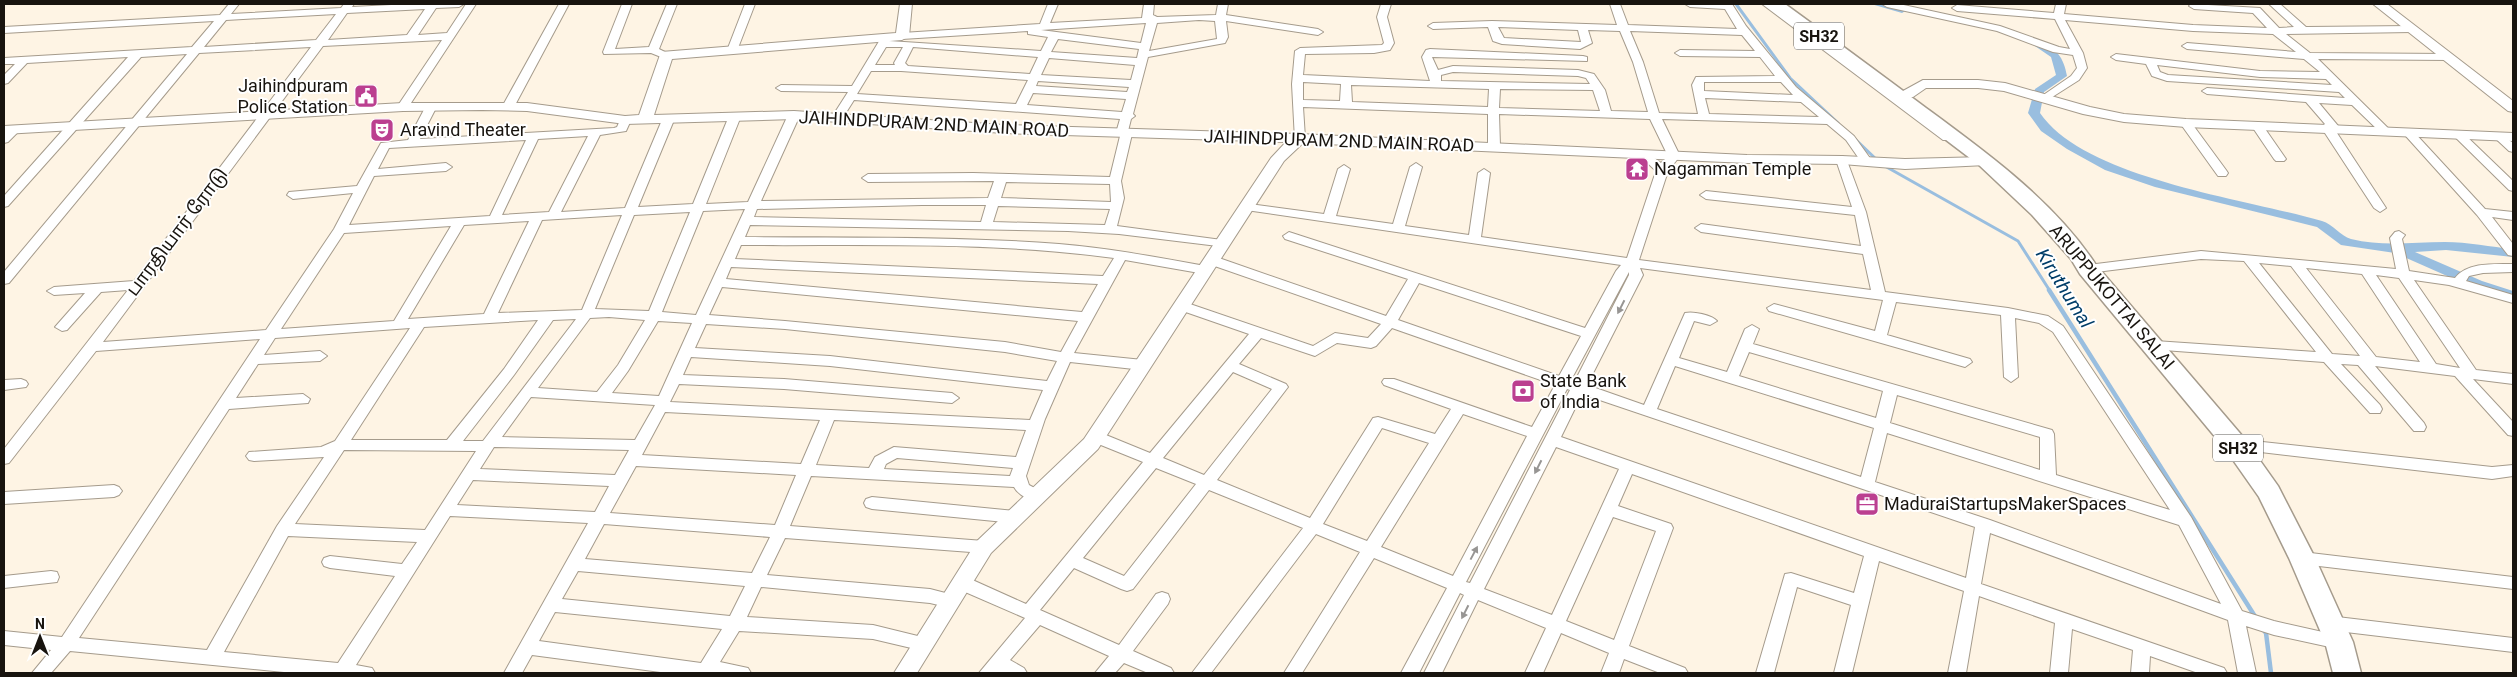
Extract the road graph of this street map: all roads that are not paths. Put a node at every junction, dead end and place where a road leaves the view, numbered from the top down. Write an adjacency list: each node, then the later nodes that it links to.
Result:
1 (234, 4): 27 (street)
2 (433, 4): 3 (street); 23 (street); 44 (street)
3 (459, 4)
4 (471, 4): 43 (street)
5 (564, 4): 96 (street)
6 (627, 4): 52 (street)
7 (672, 4): 52 (street)
8 (750, 4): 49 (street)
9 (906, 4): 45 (street)
10 (1053, 4): 31 (street)
11 (1149, 4): 29 (street)
12 (1223, 4): 28 (street)
13 (1386, 4): 72 (street)
14 (1615, 4): 35 (street)
15 (1690, 4): 41 (street)
16 (1767, 4): 127 (street)
17 (1776, 4): 68 (main road, ARUPPUKOTTAI SALAI / SH32)
18 (1887, 4): 55 (street)
19 (2061, 4): 26 (street)
20 (2274, 4): 38 (street)
21 (2379, 4): 36 (street)
22 (2194, 6): 39 (street)
23 (347, 7): 27 (street); 47 (street, பாரதியார் ரோடு)
24 (1957, 8): 25 (street)
25 (1994, 8): 26 (street)
26 (2058, 16): 39 (street); 55 (street)
27 (222, 18): 37 (street); 50 (street)
28 (1220, 18): 29 (street); 40 (street); 57 (street)
29 (1150, 19): 31 (street); 57 (street)
30 (1492, 24): 32 (street); 33 (street); 33 (street)
31 (1044, 26): 34 (street)
32 (1433, 26)
33 (1582, 26): 35 (street)
34 (1026, 27): 42 (street); 45 (street)
35 (1622, 28): 41 (street); 103 (street)
36 (2412, 29): 38 (street); 61 (street)
37 (4, 30)
38 (2303, 30): 39 (street)
39 (2276, 31): 60 (street)
40 (1318, 32)
41 (1746, 32): 56 (street)
42 (1054, 35): 53 (street); 57 (street)
43 (450, 36): 44 (street); 95 (street)
44 (410, 38): 47 (street)
45 (906, 40): 46 (street); 53 (street); 67 (street)
46 (884, 41): 49 (street); 66 (street)
47 (320, 43): 50 (street); 101 (street, பாரதியார் ரோடு)
48 (2188, 46): 60 (street)
49 (733, 48): 52 (street)
50 (197, 49): 51 (street); 113 (street)
51 (138, 53): 63 (street); 115 (street)
52 (660, 53): 109 (street)
53 (1046, 53): 57 (street); 71 (street)
54 (1680, 53): 56 (street)
55 (2078, 53): 88 (street)
56 (1764, 54): 73 (street)
57 (1143, 55): 77 (street)
58 (1488, 55): 62 (street); 69 (street); 74 (street)
59 (2116, 56): 64 (street)
60 (2308, 56): 61 (street); 70 (street)
61 (2449, 57): 98 (street)
62 (1583, 59)
63 (24, 60): 65 (street); 75 (street)
64 (2149, 60): 70 (street); 82 (street)
65 (4, 61)
66 (868, 68): 67 (street); 84 (street)
67 (902, 68): 71 (street)
68 (1862, 68): 86 (main road); 127 (main road, ARUPPUKOTTAI SALAI / SH32)
69 (1489, 71): 74 (street); 80 (street)
70 (2329, 76): 82 (street)
71 (1034, 78): 77 (street); 81 (street)
72 (1298, 78): 76 (street); 92 (street)
73 (1784, 79): 85 (street); 90 (street)
74 (1436, 80): 76 (street); 78 (street)
75 (4, 81)
76 (1346, 81): 94 (street)
77 (1135, 84): 87 (street)
78 (1494, 85): 80 (street); 99 (street)
79 (781, 88): 84 (street)
80 (1598, 88): 100 (street)
81 (1029, 89): 87 (street); 97 (street)
82 (2343, 89): 91 (street)
83 (2207, 91): 89 (street)
84 (853, 93): 97 (street); 106 (street)
85 (1699, 94): 90 (street); 107 (street)
86 (1908, 94): 88 (street); 183 (main road)
87 (1133, 96): 105 (street)
88 (2046, 98): 112 (street)
89 (2309, 98): 91 (street); 116 (street)
90 (1805, 99): 111 (street)
91 (2356, 102): 117 (street)
92 (1298, 103): 94 (street); 125 (street)
93 (431, 106): 95 (street, JAIHINDPURAM 2ND MAIN ROAD); 96 (street, JAIHINDPURAM 2ND MAIN ROAD); 126 (street)
94 (1346, 106): 99 (street)
95 (403, 107): 101 (street, JAIHINDPURAM 2ND MAIN ROAD)
96 (508, 107): 108 (street, JAIHINDPURAM 2ND MAIN ROAD)
97 (1020, 108): 105 (street)
98 (2513, 108)
99 (1495, 111): 100 (street); 128 (street)
100 (1606, 113): 103 (street)
101 (265, 115): 113 (street, JAIHINDPURAM 2ND MAIN ROAD); 196 (street, பாரதியார் ரோடு)
102 (794, 115): 104 (street, JAIHINDPURAM 2ND MAIN ROAD); 106 (street, JAIHINDPURAM 2ND MAIN ROAD); 154 (street)
103 (1654, 115): 107 (street); 131 (street)
104 (734, 116): 110 (street, JAIHINDPURAM 2ND MAIN ROAD); 157 (street)
105 (1129, 116): 121 (street)
106 (838, 117): 121 (street, JAIHINDPURAM 2ND MAIN ROAD)
107 (1704, 117): 111 (street)
108 (625, 120): 109 (street, JAIHINDPURAM 2ND MAIN ROAD); 120 (street)
109 (645, 120): 110 (street, JAIHINDPURAM 2ND MAIN ROAD)
110 (668, 120): 159 (street)
111 (1829, 120): 134 (street)
112 (2186, 122): 114 (street); 142 (street)
113 (136, 123): 115 (street, JAIHINDPURAM 2ND MAIN ROAD); 193 (street)
114 (2257, 125): 116 (street); 133 (street)
115 (73, 126): 119 (street, JAIHINDPURAM 2ND MAIN ROAD); 153 (street)
116 (2330, 127): 117 (street); 158 (street)
117 (2385, 131): 118 (street)
118 (2408, 132): 122 (street); 161 (street)
119 (7, 133)
120 (595, 133): 124 (street); 162 (street)
121 (1124, 134): 125 (street, JAIHINDPURAM 2ND MAIN ROAD); 146 (street)
122 (2458, 134): 123 (street); 147 (street)
123 (2506, 136): 129 (street)
124 (533, 137): 126 (street); 166 (street)
125 (1299, 138): 128 (street, JAIHINDPURAM 2ND MAIN ROAD); 156 (street)
126 (412, 144): 140 (street)
127 (1961, 144): 135 (main road, ARUPPUKOTTAI SALAI / SH32)
128 (1494, 146): 130 (street, JAIHINDPURAM 2ND MAIN ROAD)
129 (2513, 149)
130 (1645, 154): 131 (street, JAIHINDPURAM 2ND MAIN ROAD); 139 (street)
131 (1674, 156): 132 (street, JAIHINDPURAM 2ND MAIN ROAD); 139 (street)
132 (1842, 160): 134 (street, JAIHINDPURAM 2ND MAIN ROAD); 160 (street)
133 (2280, 160)
134 (1866, 161): 135 (street, JAIHINDPURAM 2ND MAIN ROAD)
135 (1986, 161): 183 (main road, ARUPPUKOTTAI SALAI / SH32)
136 (446, 167): 140 (street)
137 (1416, 167): 170 (street)
138 (1344, 169): 165 (street)
139 (1662, 170): 185 (street)
140 (370, 173): 148 (street)
141 (1484, 173): 176 (street)
142 (2222, 173)
143 (868, 178): 144 (street)
144 (912, 178): 145 (street); 151 (street)
145 (1000, 178): 146 (street); 152 (street)
146 (1115, 181): 155 (street)
147 (2513, 187)
148 (362, 189): 149 (street); 172 (street)
149 (293, 195)
150 (1706, 195): 160 (street)
151 (906, 200): 152 (street); 154 (street)
152 (994, 200): 155 (street); 169 (street)
153 (4, 203)
154 (754, 204): 157 (street); 167 (street)
155 (1117, 206): 173 (street)
156 (1246, 206): 165 (street); 178 (street)
157 (698, 207): 159 (street); 206 (street)
158 (2380, 208)
159 (629, 212): 162 (street); 204 (street)
160 (1860, 212): 180 (street)
161 (2481, 212): 163 (street); 179 (street)
162 (553, 216): 164 (street)
163 (2513, 216)
164 (537, 217): 166 (street); 208 (street)
165 (1329, 218): 170 (street)
166 (494, 220): 168 (street)
167 (746, 221): 169 (street); 177 (street)
168 (460, 222): 172 (street); 213 (street)
169 (986, 225): 173 (street)
170 (1398, 228): 176 (street)
171 (1701, 228): 180 (street)
172 (340, 229): 217 (street)
173 (1119, 231): 178 (street)
174 (2399, 235): 190 (street)
175 (1289, 236): 191 (street)
176 (1475, 238): 185 (street)
177 (737, 241): 181 (street); 184 (street)
178 (1222, 244): 187 (street)
179 (2511, 249)
180 (1869, 251): 199 (street)
181 (1117, 254): 187 (street); 194 (street)
182 (2248, 258): 183 (street); 186 (street); 226 (street)
183 (2083, 262): 222 (main road, ARUPPUKOTTAI SALAI / SH32)
184 (727, 263): 194 (street); 195 (street)
185 (1632, 263): 199 (street); 218 (street); 244 (street, one-way to 244)
186 (2296, 264): 189 (street); 229 (street)
187 (1208, 265): 201 (street); 211 (street)
188 (2513, 268): 192 (street)
189 (2366, 270): 190 (street); 233 (street)
190 (2403, 274): 192 (street); 234 (street)
191 (1416, 277): 211 (street); 218 (street)
192 (2460, 278): 200 (street)
193 (4, 280)
194 (1102, 280): 207 (street)
195 (718, 282): 207 (street); 209 (street)
196 (138, 285): 197 (street); 220 (street, பாரதியார் ரோடு)
197 (97, 288): 198 (street); 214 (street)
198 (54, 291)
199 (1885, 295): 203 (street); 219 (street)
200 (2513, 299)
201 (1182, 306): 216 (street); 231 (street)
202 (1774, 308): 219 (street)
203 (2008, 312): 235 (street); 293 (street)
204 (587, 314): 205 (street); 206 (street); 247 (street)
205 (549, 315): 208 (street); 269 (street)
206 (654, 316): 209 (street); 248 (street)
207 (1081, 317): 225 (street)
208 (489, 318): 212 (street)
209 (701, 319): 223 (street); 225 (street)
210 (1710, 321): 228 (street)
211 (1390, 322): 216 (street); 240 (street)
212 (420, 323): 213 (street); 267 (street)
213 (399, 324): 217 (street)
214 (62, 328)
215 (1752, 329): 221 (street)
216 (1258, 332): 232 (street)
217 (270, 333): 220 (street); 227 (street)
218 (1589, 334): 240 (street)
219 (1880, 337): 230 (street)
220 (92, 346): 271 (street, பாரதியார் ரோடு)
221 (1745, 346): 236 (street); 245 (street)
222 (2155, 346): 226 (street); 266 (main road, ARUPPUKOTTAI SALAI / SH32)
223 (686, 352): 238 (street); 243 (street)
224 (320, 356): 227 (street)
225 (1059, 356): 231 (street); 243 (street)
226 (2328, 358): 229 (street); 254 (street)
227 (252, 360): 251 (street)
228 (1671, 360): 236 (street); 255 (street)
229 (2367, 360): 233 (street); 259 (street)
230 (1964, 362)
231 (1143, 365): 262 (street)
232 (1232, 366): 273 (street); 282 (street)
233 (2431, 368): 234 (street)
234 (2466, 373): 237 (street); 260 (street)
235 (2010, 377)
236 (1731, 378): 257 (street)
237 (2508, 379): 246 (street)
238 (674, 380): 249 (street); 252 (street)
239 (1389, 382): 253 (street)
240 (1564, 383): 244 (street); 261 (street)
241 (21, 384): 242 (street)
242 (4, 385)
243 (1045, 386): 258 (street)
244 (1580, 388): 255 (street); 263 (street)
245 (1891, 388): 257 (street); 280 (street)
246 (2513, 389)
247 (528, 392): 248 (street); 265 (street)
248 (601, 397): 252 (street)
249 (952, 398)
250 (303, 400): 251 (street)
251 (223, 404): 327 (street)
252 (663, 404): 256 (street); 268 (street)
253 (1460, 407): 261 (street); 264 (street)
254 (2375, 409)
255 (1649, 410): 284 (street)
256 (829, 415): 258 (street); 276 (street)
257 (1883, 424): 280 (street); 284 (street)
258 (1031, 425): 274 (street)
259 (2419, 427)
260 (2513, 430)
261 (1536, 434): 312 (street, one-way to 261)
262 (1096, 437): 273 (street); 286 (street)
263 (1552, 440): 275 (street); 314 (street, one-way to 314)
264 (1439, 442): 295 (street); 300 (street)
265 (489, 444): 268 (street); 269 (street); 277 (street)
266 (2235, 444): 279 (street); 302 (main road, ARUPPUKOTTAI SALAI / SH32)
267 (340, 445): 269 (street); 270 (street); 296 (street)
268 (640, 445): 272 (street)
269 (451, 446)
270 (254, 456)
271 (4, 459)
272 (632, 460): 276 (street); 281 (street)
273 (1153, 460): 282 (street); 303 (street)
274 (1017, 463): 278 (street); 283 (street)
275 (1628, 466): 289 (street); 301 (street)
276 (806, 470): 278 (street); 297 (street)
277 (469, 474): 281 (street); 290 (street)
278 (874, 474): 283 (street)
279 (2511, 475)
280 (2048, 477): 293 (street)
281 (620, 481): 291 (street)
282 (1206, 481): 295 (street); 303 (street)
283 (1011, 482): 286 (street)
284 (1867, 484): 294 (street)
285 (114, 491): 287 (street)
286 (1037, 496): 292 (street)
287 (4, 498)
288 (872, 503): 292 (street)
289 (1608, 509): 323 (street); 331 (street)
290 (446, 510): 291 (street); 298 (street)
291 (600, 518): 297 (street); 305 (street)
292 (1015, 518): 299 (street)
293 (2185, 521): 320 (street)
294 (1984, 524): 313 (street); 320 (street)
295 (1314, 525): 300 (street); 345 (street)
296 (283, 530): 298 (street); 333 (street)
297 (780, 532): 299 (street); 309 (street)
298 (430, 536): 306 (street)
299 (974, 547): 310 (street)
300 (1372, 549): 312 (street); 346 (street)
301 (1873, 552): 313 (street); 317 (street)
302 (2302, 558): 311 (street); 324 (main road, ARUPPUKOTTAI SALAI / SH32)
303 (1072, 560): 319 (street)
304 (330, 562): 306 (street)
305 (574, 564): 309 (street); 318 (street)
306 (407, 571): 336 (street)
307 (51, 576): 308 (street)
308 (4, 582)
309 (756, 582): 315 (street); 322 (street)
310 (962, 583): 315 (street); 319 (street)
311 (2513, 583)
312 (1457, 585): 314 (street); 347 (street)
313 (1973, 587): 321 (street); 354 (street)
314 (1475, 592): 323 (street); 348 (street, one-way to 348)
315 (940, 599): 326 (street)
316 (1162, 599): 332 (street)
317 (1861, 602): 352 (street); 353 (street)
318 (552, 605): 322 (street); 330 (street)
319 (1033, 614): 332 (street); 334 (street)
320 (2243, 618): 324 (street); 358 (street)
321 (2064, 619): 329 (street); 355 (street)
322 (735, 623): 326 (street); 335 (street)
323 (1555, 623): 331 (street); 349 (street)
324 (2334, 632): 328 (street); 359 (main road, ARUPPUKOTTAI SALAI / SH32)
325 (4, 638): 327 (street)
326 (912, 641): 341 (street)
327 (66, 644): 333 (street); 337 (street)
328 (2513, 645)
329 (2142, 646): 356 (street); 357 (street)
330 (528, 647): 335 (street); 339 (street)
331 (1621, 650): 350 (street); 351 (street)
332 (1121, 654): 343 (street); 344 (street)
333 (212, 657): 336 (street)
334 (993, 668): 342 (street)
335 (706, 670): 340 (street)
336 (342, 672): 338 (street)
337 (41, 673)
338 (366, 673)
339 (513, 673)
340 (742, 673)
341 (905, 673)
342 (1018, 673)
343 (1104, 673)
344 (1166, 673)
345 (1201, 673)
346 (1293, 673)
347 (1410, 673)
348 (1434, 673)
349 (1534, 673)
350 (1610, 673)
351 (1680, 673)
352 (1765, 673)
353 (1843, 673)
354 (1957, 673)
355 (2059, 673)
356 (2140, 673)
357 (2218, 673)
358 (2247, 673)
359 (2347, 673)

